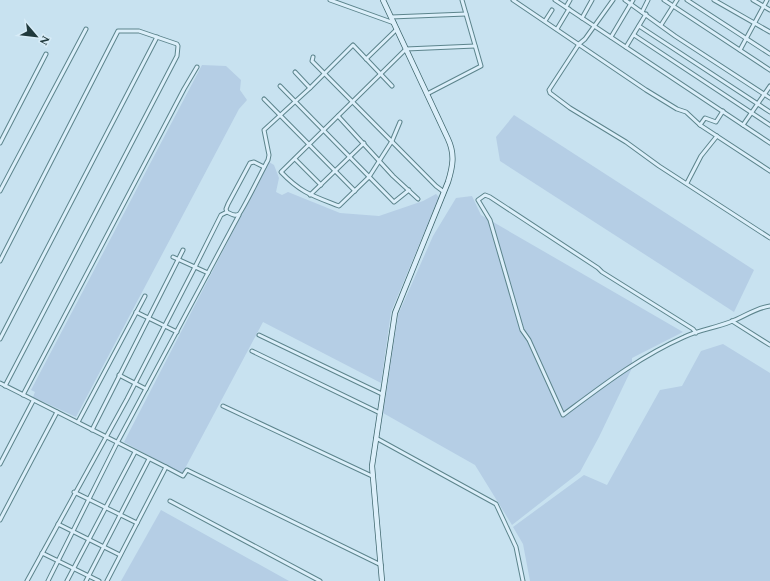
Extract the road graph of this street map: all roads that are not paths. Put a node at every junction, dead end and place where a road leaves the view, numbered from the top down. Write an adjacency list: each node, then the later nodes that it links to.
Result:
1 (330, 0): 31 (street)
2 (383, 0): 28 (main road)
3 (462, 0): 26 (street)
4 (513, 0): 30 (street)
5 (555, 0): 20 (street)
6 (570, 0): 20 (street)
7 (592, 0): 29 (street)
8 (613, 0): 34 (street)
9 (624, 0): 18 (street)
10 (633, 0): 18 (street)
11 (648, 0): 25 (street)
12 (664, 0): 19 (street)
13 (677, 0): 19 (street)
14 (687, 0): 43 (street)
15 (714, 0): 32 (street)
16 (753, 0): 21 (street)
17 (767, 0): 21 (street)
18 (631, 4): 25 (street); 42 (street)
19 (673, 6): 33 (street); 48 (street)
20 (566, 7): 22 (street)
21 (764, 7): 24 (street); 32 (street)
22 (569, 9): 29 (street); 38 (street)
23 (552, 10): 30 (street)
24 (770, 10)
25 (642, 12): 27 (street)
26 (466, 14): 28 (street); 45 (street)
27 (646, 14): 33 (street); 35 (street)
28 (391, 17): 31 (main road)
29 (582, 18): 34 (street)
30 (545, 21): 38 (street)
31 (394, 23): 37 (main road)
32 (756, 24): 39 (street); 43 (street)
33 (661, 25): 63 (street)
34 (595, 26): 42 (street); 44 (street)
35 (639, 26): 40 (street); 68 (street)
36 (86, 29): 95 (street)
37 (397, 29): 47 (main road); 52 (street)
38 (557, 29): 44 (street)
39 (770, 32)
40 (634, 35): 46 (street); 71 (street)
41 (157, 37): 106 (street); 118 (street); 124 (street)
42 (611, 37): 46 (street)
43 (747, 39): 48 (street); 49 (street)
44 (579, 44): 75 (street); 92 (street)
45 (475, 46): 47 (street); 62 (street)
46 (626, 46): 69 (street)
47 (406, 49): 57 (street); 62 (main road)
48 (740, 50): 54 (street)
49 (769, 52)
50 (46, 54): 81 (street)
51 (313, 57): 56 (street)
52 (366, 59): 56 (street); 57 (street)
53 (197, 67): 127 (street)
54 (770, 70)
55 (295, 72): 61 (street)
56 (324, 74): 61 (street); 67 (street)
57 (381, 74): 59 (street); 67 (street)
58 (280, 86): 66 (street)
59 (392, 86)
60 (770, 86): 63 (street)
61 (310, 88): 66 (street)
62 (427, 94): 97 (main road)
63 (764, 94): 64 (street); 68 (street)
64 (770, 98)
65 (264, 99): 72 (street)
66 (295, 101): 72 (street); 78 (street)
67 (352, 102): 73 (street); 80 (street)
68 (758, 104): 70 (street); 71 (street)
69 (723, 112): 75 (street); 76 (street)
70 (770, 112)
71 (751, 113): 76 (street); 77 (street)
72 (280, 116): 84 (street); 88 (street)
73 (338, 116): 78 (street); 82 (street)
74 (400, 122): 80 (street)
75 (700, 125): 79 (street)
76 (743, 125): 83 (street)
77 (770, 125)
78 (324, 130): 84 (street); 85 (street)
79 (718, 136): 90 (street); 92 (street)
80 (392, 142): 87 (street); 97 (street)
81 (0, 143)
82 (364, 143): 85 (street); 87 (street)
83 (770, 143)
84 (309, 145): 86 (street); 89 (street)
85 (350, 157): 89 (street); 91 (street)
86 (295, 159): 93 (street); 98 (street)
87 (380, 161): 91 (street); 94 (street)
88 (264, 167): 100 (street); 101 (street)
89 (335, 171): 93 (street); 96 (street)
90 (770, 171)
91 (369, 177): 94 (street); 96 (street)
92 (687, 184): 102 (street)
93 (321, 185): 98 (street)
94 (409, 190): 99 (street)
95 (0, 191)
96 (355, 191): 98 (street)
97 (444, 192): 126 (main road)
98 (310, 195)
99 (418, 199)
100 (227, 212): 101 (street); 107 (street)
101 (239, 214): 108 (street)
102 (770, 238)
103 (183, 250): 105 (street)
104 (173, 257): 105 (street)
105 (178, 260): 107 (street); 112 (street)
106 (0, 262)
107 (195, 267): 108 (street); 114 (street)
108 (208, 273): 115 (street)
109 (145, 296): 111 (street)
110 (770, 306): 113 (street)
111 (136, 312): 112 (street); 132 (street)
112 (149, 318): 114 (street); 121 (street)
113 (732, 321): 116 (street); 119 (street)
114 (165, 326): 115 (street); 123 (street)
115 (177, 332): 125 (street)
116 (696, 333): 116 (street)
117 (259, 335): 126 (street)
118 (0, 339)
119 (770, 345)
120 (252, 351): 131 (street)
121 (119, 375): 123 (street); 133 (street)
122 (0, 383): 124 (street)
123 (135, 383): 125 (street); 134 (street)
124 (5, 386): 127 (street)
125 (146, 389): 136 (street)
126 (382, 394): 131 (main road)
127 (23, 396): 128 (street)
128 (33, 401): 130 (street); 139 (street)
129 (223, 406): 141 (street)
130 (57, 412): 132 (street); 147 (street)
131 (380, 413): 135 (main road)
132 (78, 422): 133 (street)
133 (92, 430): 134 (street)
134 (106, 437): 136 (street); 142 (street)
135 (376, 438): 141 (main road); 167 (street)
136 (117, 442): 137 (street); 143 (street)
137 (135, 452): 138 (street); 145 (street)
138 (149, 459): 140 (street); 146 (street)
139 (0, 464)
140 (166, 467): 148 (street); 156 (street)
141 (372, 476): 156 (main road)
142 (74, 492): 143 (street); 149 (street)
143 (89, 499): 145 (street); 150 (street)
144 (170, 501): 166 (street)
145 (106, 507): 146 (street); 151 (street)
146 (120, 514): 148 (street); 152 (street)
147 (0, 520)
148 (137, 523): 154 (street)
149 (58, 524): 150 (street); 153 (street)
150 (73, 531): 151 (street); 155 (street)
151 (89, 539): 152 (street); 157 (street)
152 (104, 546): 154 (street); 158 (street)
153 (42, 553): 155 (street); 160 (street)
154 (120, 555): 165 (street)
155 (58, 561): 157 (street); 161 (street)
156 (381, 565): 159 (main road)
157 (74, 569): 158 (street); 162 (street)
158 (88, 576): 163 (street); 164 (street)
159 (382, 580)
160 (27, 581)
161 (48, 581)
162 (67, 581)
163 (86, 581)
164 (99, 581)
165 (107, 581)
166 (320, 581)
167 (523, 581)

